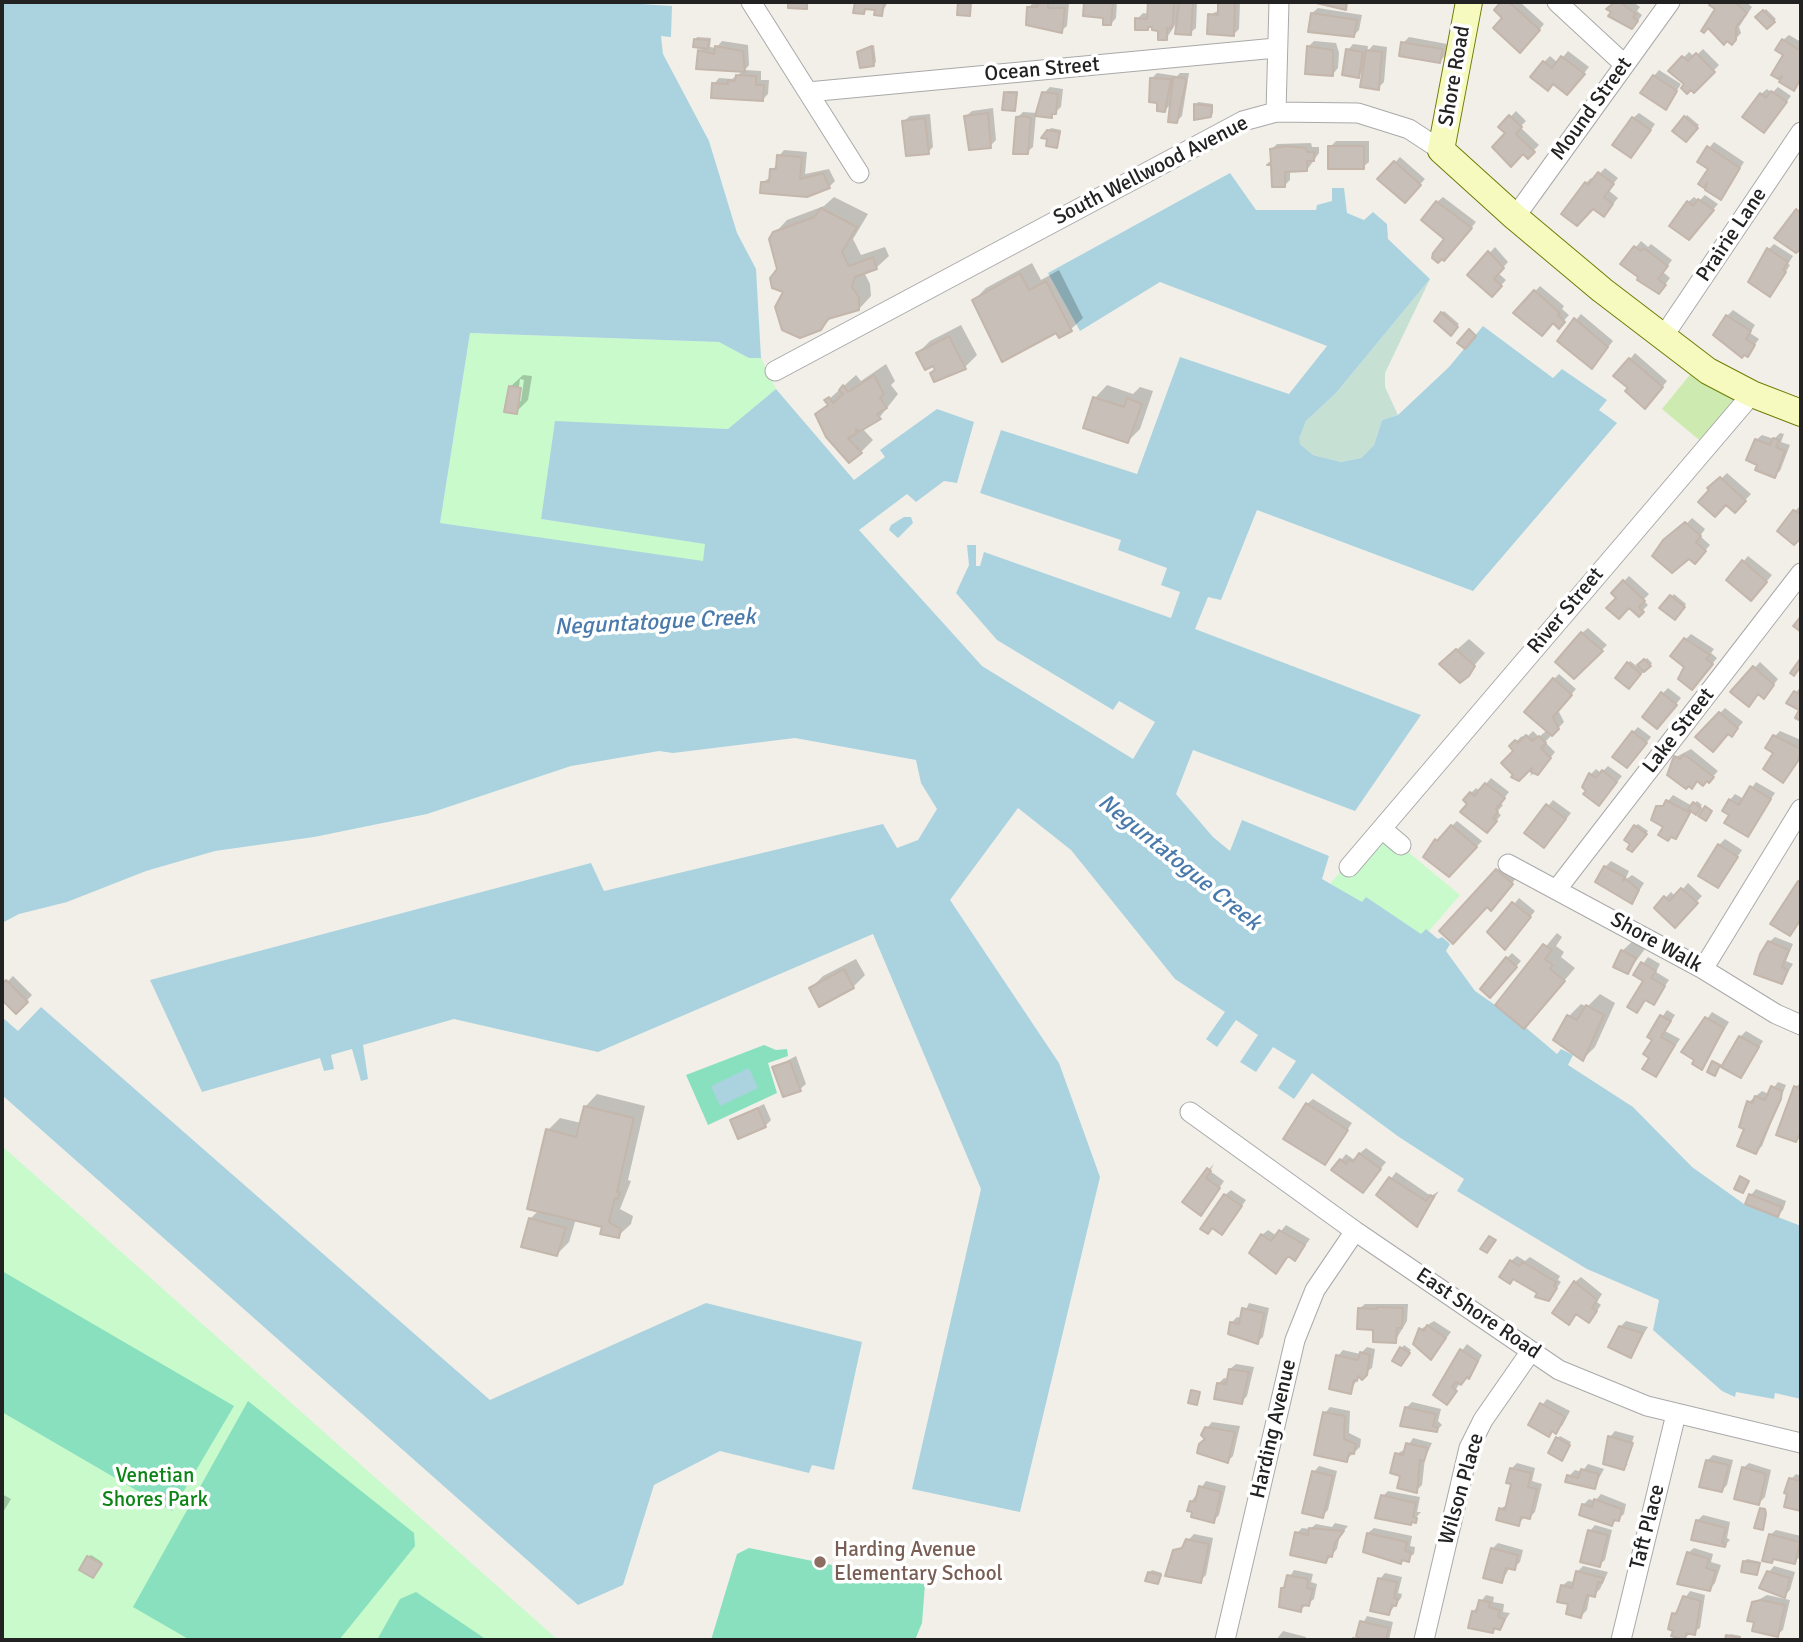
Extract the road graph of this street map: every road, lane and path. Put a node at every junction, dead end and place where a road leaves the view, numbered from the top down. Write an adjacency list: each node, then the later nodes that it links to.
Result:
1 (751, 2): 8 (street)
2 (1279, 2): 6 (street)
3 (1469, 2): 11 (street, Shore Road)
4 (1557, 2): 7 (street)
5 (1670, 2): 7 (street, Mound Street)
6 (1276, 48): 8 (street, Ocean Street); 9 (street)
7 (1624, 64): 13 (street, Mound Street)
8 (808, 92): 12 (street)
9 (1276, 113): 11 (street, South Wellwood Avenue); 15 (street, South Wellwood Avenue)
10 (1801, 132): 14 (street, Prairie Lane)
11 (1441, 150): 13 (street, South Wellwood Avenue)
12 (859, 173)
13 (1515, 218): 14 (street, South Wellwood Avenue)
14 (1663, 337): 16 (street, South Wellwood Avenue)
15 (775, 372)
16 (1752, 394): 17 (street, South Wellwood Avenue); 20 (street, River Street)
17 (1801, 413)
18 (1801, 573): 24 (street, Lake Street)
19 (1801, 809): 25 (street)
20 (1382, 829): 21 (street); 23 (street, River Street)
21 (1401, 845)
22 (1508, 864): 24 (street, Shore Walk)
23 (1349, 867)
24 (1557, 889): 25 (street, Shore Walk)
25 (1703, 969): 26 (street, Shore Walk)
26 (1801, 1025)
27 (1190, 1112): 28 (street, East Shore Road)
28 (1355, 1231): 29 (street, East Shore Road); 32 (street, Harding Avenue)
29 (1531, 1351): 30 (street, East Shore Road); 33 (street, Wilson Place)
30 (1676, 1414): 31 (street, East Shore Road); 34 (street, Taft Place)
31 (1801, 1443)
32 (1225, 1640)
33 (1423, 1640)
34 (1620, 1640)

